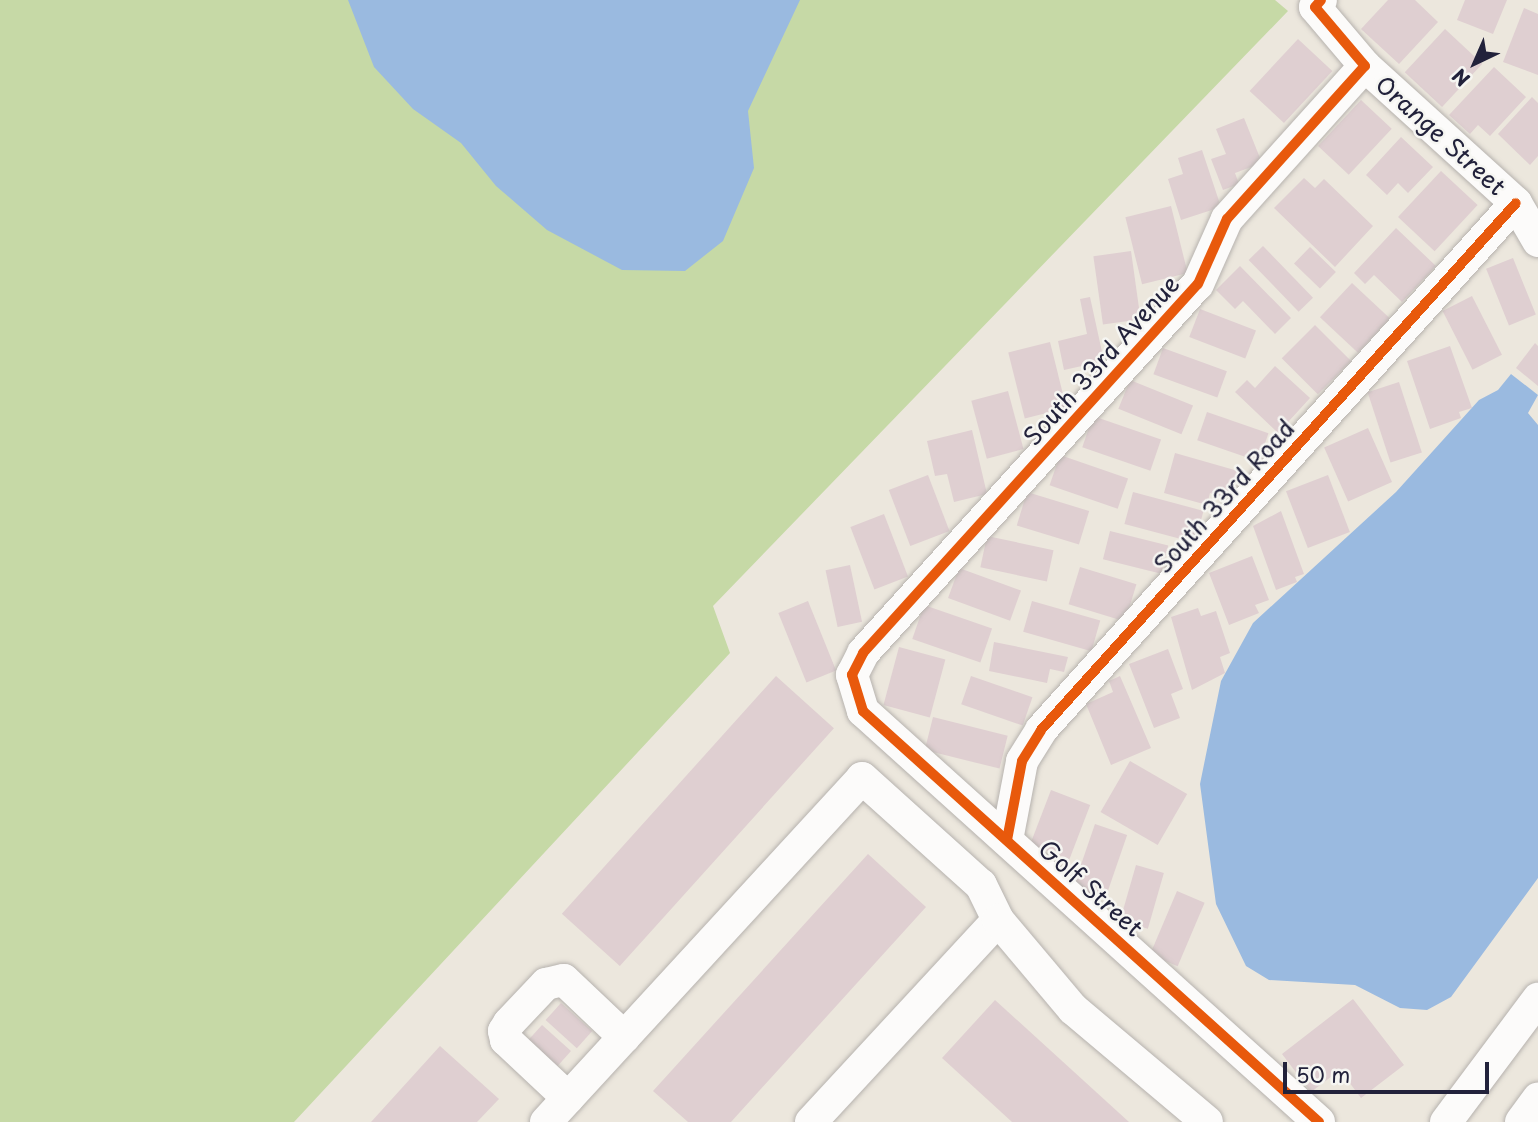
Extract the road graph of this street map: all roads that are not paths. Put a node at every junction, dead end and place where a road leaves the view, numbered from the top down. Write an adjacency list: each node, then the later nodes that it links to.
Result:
1 (1321, 0): 2 (street)
2 (1365, 66): 3 (street, Orange Street); 5 (street, South 33rd Avenue)
3 (1516, 203): 4 (street, Orange Street); 6 (street, South 33rd Road)
4 (1538, 241)
5 (852, 675): 6 (street, Golf Street)
6 (1007, 840): 15 (street, Golf Street)
7 (998, 920): 9 (street); 13 (street); 14 (street)
8 (1538, 999): 16 (street)
9 (624, 1037): 10 (street); 10 (street)
10 (568, 1098): 12 (street)
11 (1538, 1099): 17 (street)
12 (546, 1122)
13 (811, 1122)
14 (1207, 1122)
15 (1319, 1122)
16 (1446, 1122)
17 (1521, 1122)

